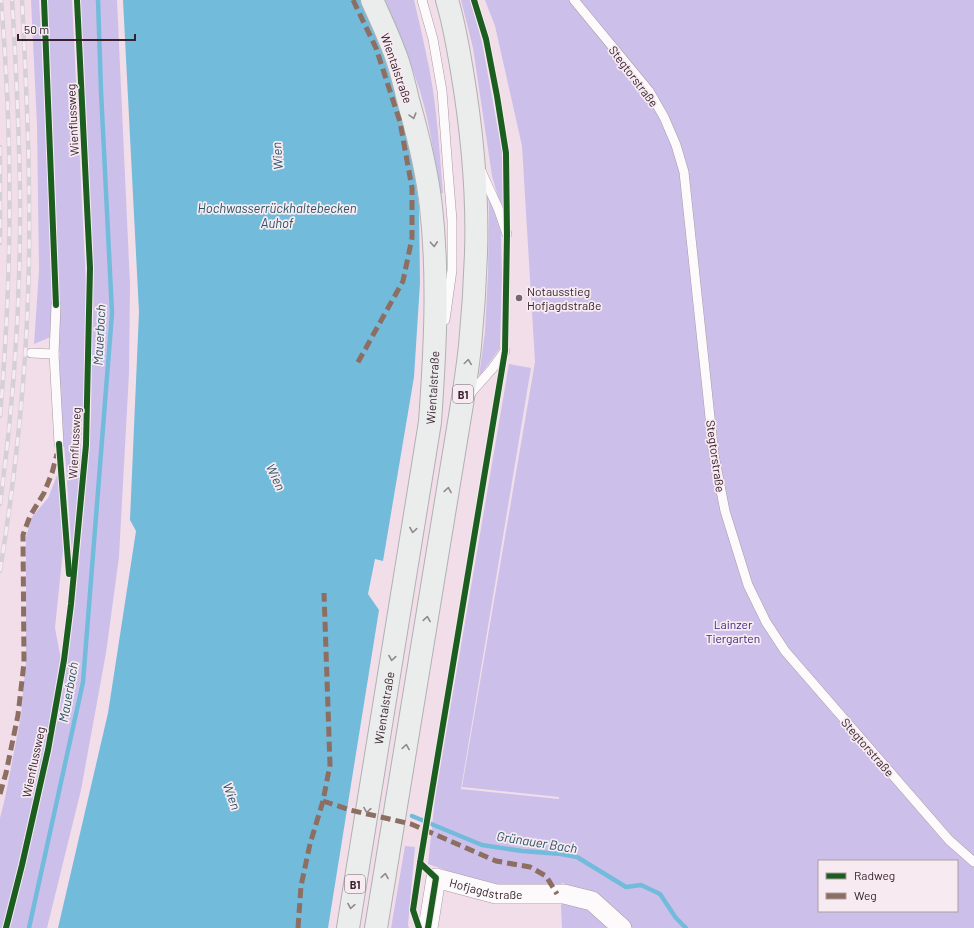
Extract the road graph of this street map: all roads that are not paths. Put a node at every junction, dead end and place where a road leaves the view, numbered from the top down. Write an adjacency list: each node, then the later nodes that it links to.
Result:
1 (372, 0): 12 (main road, Wientalstraße / B1, one-way to 12)
2 (422, 0): 12 (lane)
3 (447, 0): 5 (main road, B1)
4 (574, 0): 14 (lane, Stegtorstraße)
5 (473, 152): 6 (lane); 11 (main road, B1, one-way to 5)
6 (506, 234)
7 (56, 305): 10 (lane)
8 (505, 351): 11 (lane)
9 (31, 353): 10 (lane)
10 (54, 354): 13 (lane)
11 (462, 404): 16 (main road, B1, one-way to 11)
12 (430, 422): 15 (main road, Wientalstraße / B1, one-way to 15)
13 (59, 444)
14 (974, 862)
15 (348, 928)
16 (376, 928)
17 (428, 928): 18 (street, Hofjagdstraße)
18 (622, 928)

